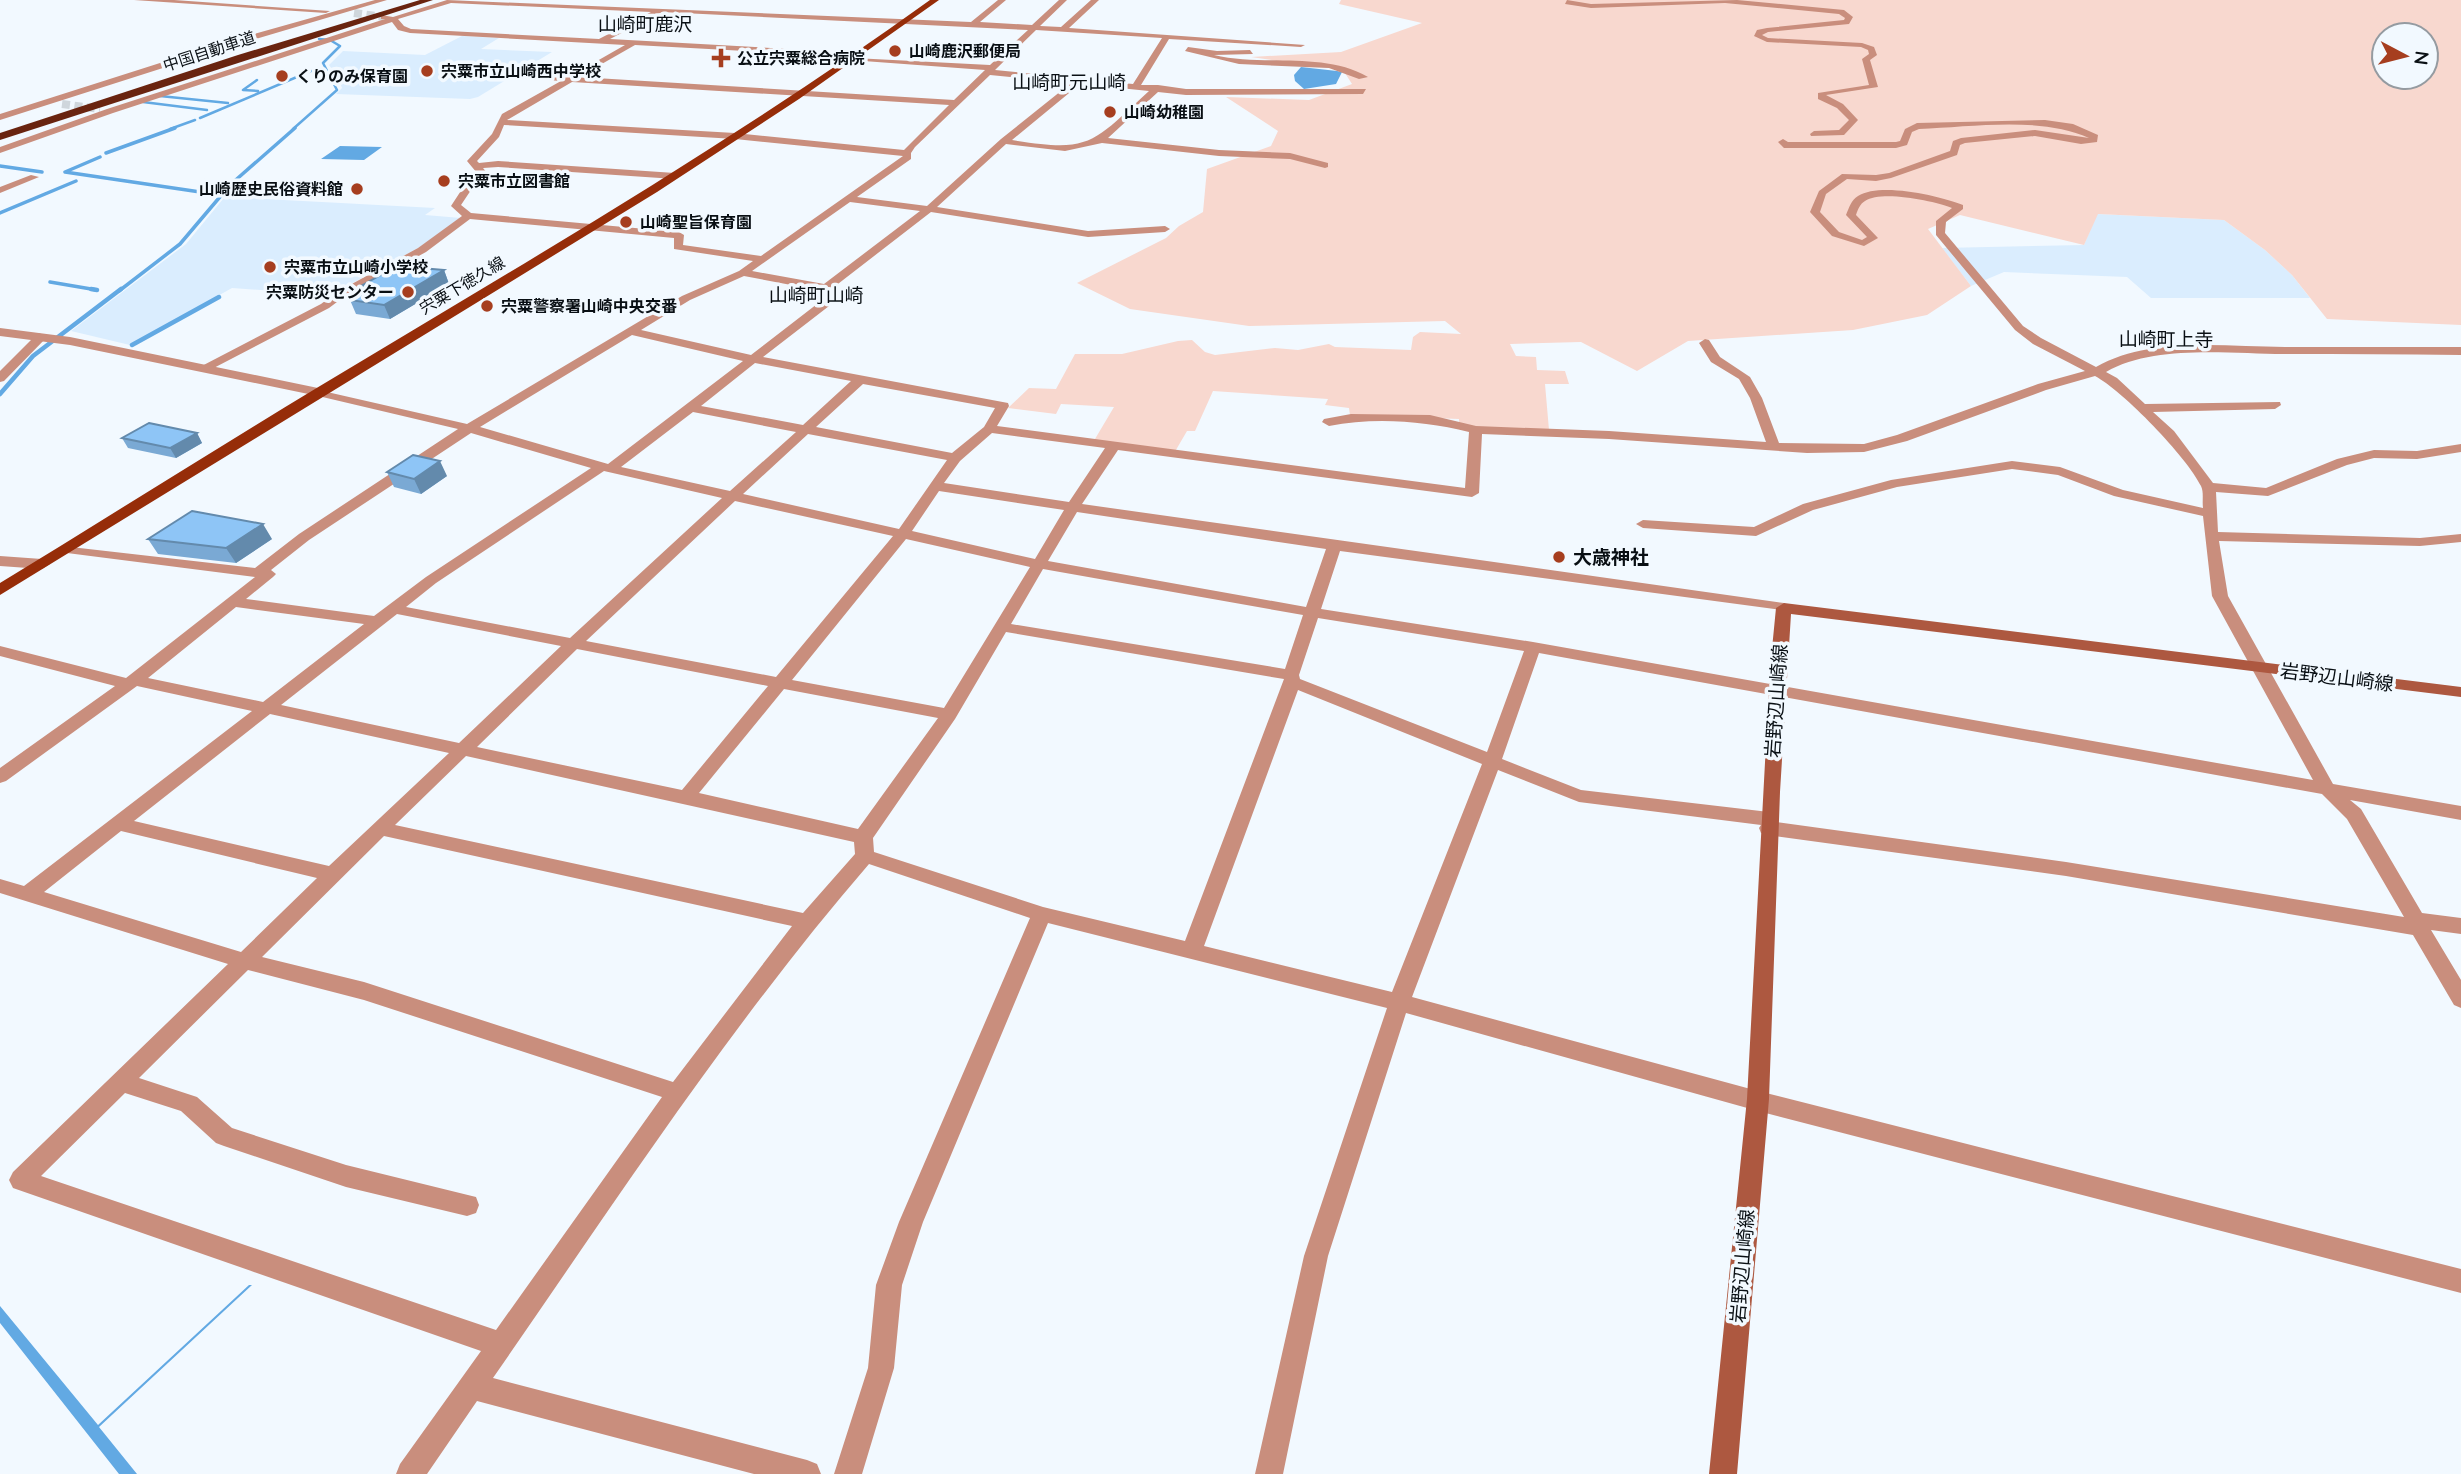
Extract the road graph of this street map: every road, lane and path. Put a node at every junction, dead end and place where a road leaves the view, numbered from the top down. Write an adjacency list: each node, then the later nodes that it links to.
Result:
1 (138, 0): 2 (street)
2 (162, 0): 13 (street)
3 (383, 0): 13 (street)
4 (414, 0): 40 (highway, 中国自動車道)
5 (429, 0): 42 (highway, 中国自動車道)
6 (678, 0): 12 (street)
7 (935, 0): 16 (main road, 宍粟下徳久線)
8 (1002, 0): 17 (street)
9 (1063, 0): 18 (street)
10 (1095, 0): 19 (street)
11 (1575, 0): 67 (street)
12 (661, 10): 15 (street); 16 (street); 21 (street)
13 (340, 12): 14 (street); 35 (street)
14 (354, 13)
15 (390, 18): 21 (street); 45 (street)
16 (906, 21): 17 (street); 25 (main road, 宍粟下徳久線)
17 (973, 24): 18 (street)
18 (1035, 29): 19 (street); 26 (street)
19 (1062, 30): 20 (street)
20 (1167, 37): 23 (street); 31 (street)
21 (600, 42): 22 (street)
22 (634, 43): 25 (street); 29 (street)
23 (1301, 45)
24 (1271, 51): 28 (street)
25 (857, 58): 26 (street); 34 (main road, 宍粟下徳久線)
26 (990, 70): 30 (street); 36 (street)
27 (520, 76): 29 (street)
28 (1364, 77)
29 (570, 79): 34 (street); 39 (street)
30 (1080, 80): 31 (street); 44 (street)
31 (1137, 85): 32 (street)
32 (1158, 87): 33 (street); 43 (street)
33 (1363, 91)
34 (804, 93): 36 (street); 41 (main road, 宍粟下徳久線)
35 (48, 101): 37 (street); 38 (street)
36 (955, 103): 46 (street)
37 (62, 104)
38 (0, 117)
39 (500, 122): 41 (street); 48 (street)
40 (0, 131)
41 (735, 136): 46 (street); 49 (main road, 宍粟下徳久線)
42 (0, 137)
43 (1101, 140): 44 (street); 47 (street)
44 (1003, 141): 53 (street)
45 (0, 150)
46 (906, 153): 52 (street)
47 (1325, 165)
48 (478, 166): 49 (street); 54 (street)
49 (675, 176): 55 (main road, 宍粟下徳久線)
50 (34, 177): 51 (street)
51 (1, 189)
52 (846, 199): 53 (street); 57 (street)
53 (929, 209): 56 (street); 59 (street)
54 (468, 216): 55 (street); 66 (street)
55 (594, 227): 57 (street); 70 (main road, 宍粟下徳久線)
56 (1165, 229)
57 (762, 259): 58 (street)
58 (743, 273): 59 (street); 60 (street)
59 (826, 288): 65 (street)
60 (634, 331): 65 (street); 75 (street)
61 (0, 332): 62 (street)
62 (42, 336): 66 (street); 68 (street)
63 (1705, 343): 80 (street)
64 (2461, 351): 67 (street)
65 (752, 359): 69 (street); 72 (street)
66 (202, 369): 70 (street)
67 (2097, 372): 73 (street); 80 (street)
68 (0, 378)
69 (860, 380): 76 (street); 77 (street)
70 (318, 392): 75 (street); 94 (main road, 宍粟下徳久線)
71 (2275, 405): 73 (street)
72 (688, 407): 76 (street); 83 (street)
73 (2144, 408): 85 (street)
74 (1329, 422): 78 (street)
75 (469, 428): 83 (street); 98 (street)
76 (804, 429): 82 (street); 86 (street)
77 (989, 429): 79 (street); 82 (street)
78 (1476, 430): 79 (street); 80 (street)
79 (1115, 444): 87 (street)
80 (1774, 447)
81 (2461, 448): 85 (street)
82 (955, 458): 84 (street)
83 (606, 468): 86 (street); 102 (street)
84 (934, 486): 87 (street); 90 (street)
85 (2209, 487): 88 (street)
86 (731, 495): 90 (street); 106 (street)
87 (1073, 506): 93 (street); 97 (street)
88 (2208, 513): 89 (street); 91 (street)
89 (1643, 524)
90 (902, 535): 97 (street); 112 (street)
91 (2211, 536): 92 (street); 109 (street)
92 (2461, 538)
93 (1334, 546): 101 (street); 103 (street)
94 (67, 549): 96 (main road, 宍粟下徳久線); 98 (street)
95 (0, 561): 96 (street)
96 (42, 564): 99 (main road, 宍粟下徳久線)
97 (1039, 564): 103 (street); 105 (street)
98 (258, 573): 100 (street)
99 (0, 590)
100 (235, 602): 104 (street); 111 (street)
101 (1784, 608): 109 (main road, 岩野辺山崎線); 113 (main road, 岩野辺山崎線)
102 (393, 609): 104 (street); 106 (street)
103 (1310, 612): 107 (street); 110 (street)
104 (375, 621): 115 (street)
105 (1003, 627): 110 (street); 116 (street)
106 (571, 645): 112 (street); 117 (street)
107 (1533, 647): 113 (street); 118 (street)
108 (0, 651): 111 (street)
109 (2259, 668): 114 (main road, 岩野辺山崎線); 120 (street)
110 (1292, 679): 118 (street); 134 (street)
111 (132, 682): 115 (street); 119 (street)
112 (781, 683): 116 (street); 121 (street)
113 (1776, 690): 120 (street); 124 (main road, 岩野辺山崎線)
114 (2461, 692)
115 (264, 707): 117 (street); 123 (street)
116 (949, 715): 126 (street)
117 (463, 751): 121 (street); 125 (street)
118 (1492, 762): 124 (street); 137 (street)
119 (0, 777)
120 (2327, 789): 122 (street); 132 (street)
121 (686, 797): 126 (street)
122 (2461, 813)
123 (119, 824): 127 (street); 129 (street)
124 (1768, 824): 132 (street); 140 (main road, 岩野辺山崎線)
125 (382, 829): 127 (street); 131 (street)
126 (864, 846): 130 (street); 131 (street)
127 (333, 874): 135 (street)
128 (0, 886): 129 (street)
129 (26, 895): 135 (street)
130 (1042, 914): 134 (street); 147 (street)
131 (807, 922): 139 (street)
132 (2418, 924): 133 (street); 136 (street)
133 (2461, 926)
134 (1192, 950): 137 (street)
135 (245, 961): 138 (street); 139 (street)
136 (2461, 999)
137 (1399, 1002): 140 (street); 148 (street)
138 (121, 1082): 141 (street); 143 (street)
139 (678, 1093): 143 (street)
140 (1758, 1101): 142 (street); 149 (main road, 岩野辺山崎線)
141 (467, 1205)
142 (2461, 1281)
143 (502, 1345): 144 (street)
144 (472, 1386): 145 (street); 146 (street)
145 (410, 1474)
146 (807, 1474)
147 (848, 1474)
148 (1269, 1474)
149 (1723, 1474)

